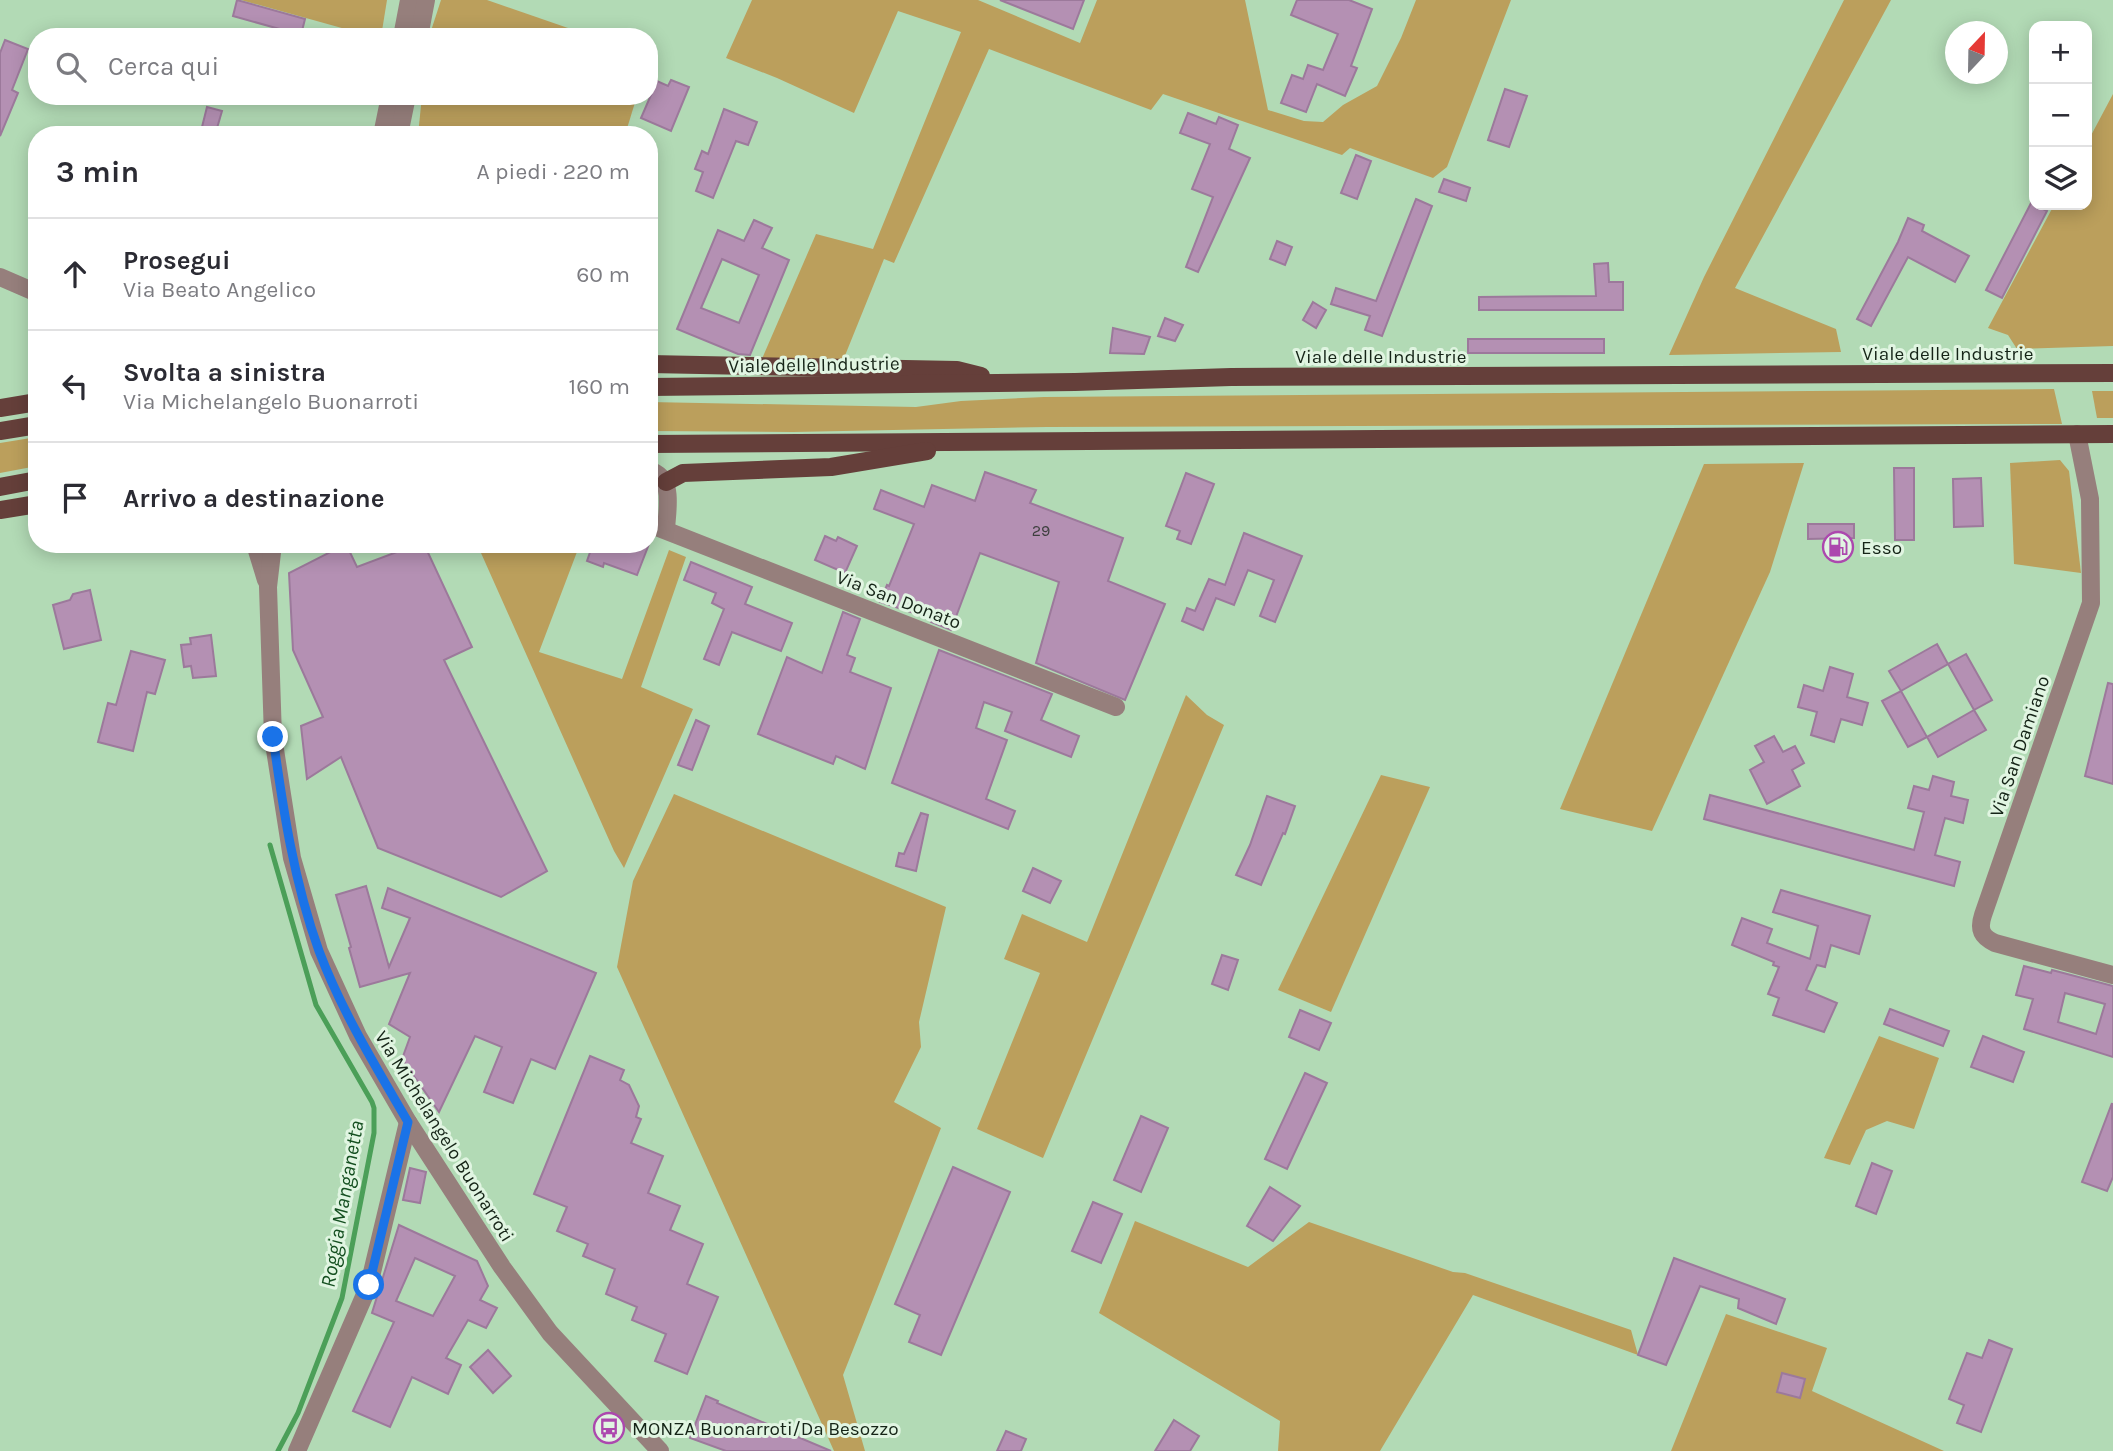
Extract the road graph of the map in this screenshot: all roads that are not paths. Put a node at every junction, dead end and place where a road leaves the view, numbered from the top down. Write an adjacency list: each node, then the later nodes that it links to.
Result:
1 (409, 0): 3 (street)
2 (426, 0): 4 (street)
3 (404, 28)
4 (421, 28)
5 (388, 105): 7 (street)
6 (405, 105): 8 (street)
7 (384, 126)
8 (401, 126)
9 (0, 277): 10 (street)
10 (28, 289)
11 (658, 364): 13 (main road)
12 (2113, 373): 13 (main road, Viale delle Industrie)
13 (1004, 382): 14 (main road, Viale delle Industrie)
14 (658, 387)
15 (28, 403): 16 (main road)
16 (0, 408)
17 (28, 426): 18 (main road)
18 (0, 431)
19 (2077, 434): 20 (main road); 21 (main road); 33 (street, Via San Damiano)
20 (2113, 434)
21 (982, 442): 22 (main road); 24 (main road)
22 (658, 444)
23 (28, 481): 25 (main road)
24 (658, 482): 28 (street, Via San Donato)
25 (0, 486)
26 (28, 505): 27 (main road)
27 (0, 510)
28 (658, 527): 32 (street, Via San Donato)
29 (258, 553): 31 (street, Via Michelangelo Buonarroti)
30 (272, 553): 31 (street, Via Michelangelo Buonarroti)
31 (268, 587): 34 (street, Via Michelangelo Buonarroti)
32 (1116, 707)
33 (2113, 975)
34 (408, 1122): 35 (street); 36 (street, Via Michelangelo Buonarroti)
35 (297, 1451)
36 (660, 1451)

